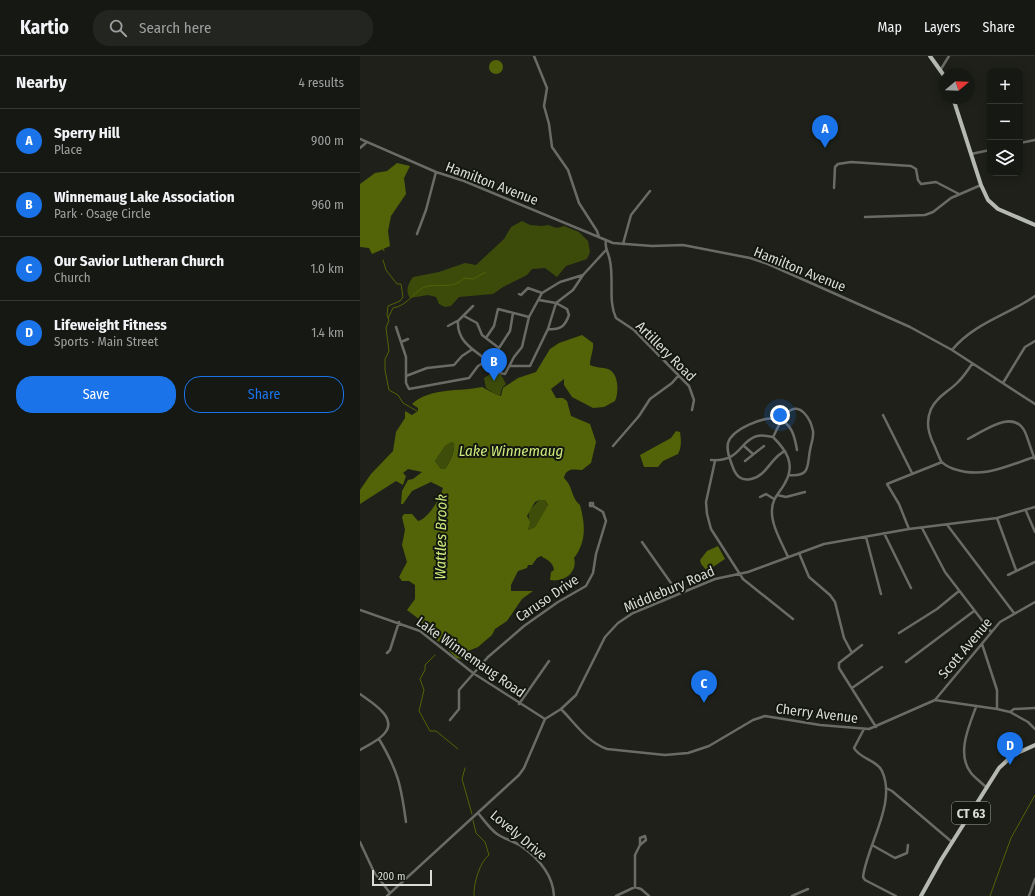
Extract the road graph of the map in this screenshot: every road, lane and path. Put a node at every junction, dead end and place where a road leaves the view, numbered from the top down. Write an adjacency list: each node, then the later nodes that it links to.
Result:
1 (534, 56): 22 (street)
2 (930, 56): 4 (main road)
3 (949, 56): 5 (street)
4 (940, 68)
5 (942, 68)
6 (955, 104): 13 (main road)
7 (360, 139): 9 (street, Hamilton Avenue)
8 (1035, 140): 10 (street)
9 (367, 142): 11 (street); 14 (street, Hamilton Avenue)
10 (1023, 142)
11 (360, 148)
12 (987, 151): 13 (street)
13 (971, 154): 15 (main road)
14 (436, 172): 21 (street); 22 (street, Hamilton Avenue)
15 (981, 186): 18 (street); 20 (main road)
16 (834, 188): 18 (street)
17 (650, 191): 24 (street)
18 (959, 194): 19 (street)
19 (865, 217)
20 (1035, 225)
21 (417, 234)
22 (599, 237): 23 (street, Hamilton Avenue)
23 (606, 240): 24 (street, Hamilton Avenue); 25 (street, Artillery Road)
24 (623, 244): 45 (street, Hamilton Avenue)
25 (606, 250): 26 (street); 50 (street, Artillery Road)
26 (583, 276): 27 (street); 31 (street)
27 (542, 293): 28 (street); 30 (street)
28 (519, 294)
29 (1035, 296): 45 (street)
30 (539, 300): 31 (street); 35 (street)
31 (556, 304): 39 (street); 39 (street)
32 (473, 306): 34 (street)
33 (513, 313): 35 (street); 40 (street); 40 (street)
34 (464, 316): 36 (street); 40 (street)
35 (529, 316): 48 (street)
36 (458, 321): 37 (street); 44 (street)
37 (448, 326)
38 (396, 327): 43 (street)
39 (548, 329): 48 (street)
40 (486, 338)
41 (408, 339): 43 (street)
42 (1035, 341): 51 (street)
43 (401, 342): 49 (street)
44 (471, 350): 46 (street); 49 (street)
45 (952, 350): 47 (street, Hamilton Avenue)
46 (488, 360): 48 (street); 49 (street)
47 (972, 364): 51 (street, Hamilton Avenue); 67 (street)
48 (510, 366)
49 (406, 376)
50 (678, 376): 53 (street, Artillery Road); 58 (street)
51 (1003, 383): 52 (street, Hamilton Avenue)
52 (1035, 404)
53 (692, 410)
54 (883, 415): 68 (street)
55 (782, 421): 56 (street); 61 (street); 64 (street); 69 (street)
56 (773, 437): 59 (street); 62 (street)
57 (968, 439): 65 (street)
58 (613, 446)
59 (744, 446): 63 (street); 64 (street)
60 (764, 446): 63 (street)
61 (797, 450)
62 (785, 451): 64 (street); 69 (street)
63 (753, 454): 66 (street)
64 (729, 458): 89 (street)
65 (1034, 458): 67 (street)
66 (745, 461)
67 (942, 462): 68 (street)
68 (912, 473): 80 (street)
69 (789, 475): 71 (street)
70 (805, 492): 71 (street)
71 (777, 495): 73 (street)
72 (760, 497): 73 (street)
73 (774, 499): 86 (street)
74 (593, 506): 110 (street, Caruso Drive)
75 (1035, 507): 76 (street, Middlebury Road)
76 (1026, 511): 77 (street, Middlebury Road); 81 (street)
77 (997, 518): 78 (street, Middlebury Road); 88 (street)
78 (947, 526): 79 (street, Middlebury Road); 98 (street)
79 (922, 528): 80 (street, Middlebury Road); 92 (street)
80 (909, 530): 82 (street, Middlebury Road)
81 (1035, 532)
82 (884, 533): 83 (street, Middlebury Road); 91 (street)
83 (866, 537): 85 (street, Middlebury Road); 94 (street)
84 (642, 542): 93 (street)
85 (799, 553): 86 (street, Middlebury Road); 106 (street)
86 (788, 557): 89 (street, Middlebury Road)
87 (1035, 562): 88 (street)
88 (1016, 570): 90 (street)
89 (740, 574): 93 (street, Middlebury Road); 99 (street)
90 (1008, 574)
91 (911, 588)
92 (959, 591): 97 (street); 102 (street)
93 (678, 593): 117 (street, Middlebury Road)
94 (881, 594)
95 (1035, 602): 98 (street, Scott Avenue)
96 (360, 610): 100 (street, Lake Winnemaug Road)
97 (974, 611): 101 (street); 108 (street)
98 (1014, 613): 101 (street, Scott Avenue)
99 (793, 619)
100 (399, 622): 105 (street); 110 (street, Lake Winnemaug Road)
101 (991, 632): 103 (street, Scott Avenue)
102 (899, 633)
103 (982, 644): 113 (street, Scott Avenue); 118 (street)
104 (862, 645): 106 (street)
105 (387, 653)
106 (852, 653): 111 (street)
107 (549, 661): 114 (street)
108 (906, 662)
109 (882, 667): 111 (street)
110 (472, 673): 114 (street, Lake Winnemaug Road); 121 (street, Caruso Drive)
111 (852, 688): 122 (street)
112 (360, 694): 125 (street)
113 (935, 700): 115 (street); 122 (street, Cherry Avenue)
114 (519, 704): 120 (street, Lake Winnemaug Road)
115 (976, 707): 118 (street); 128 (street)
116 (1035, 708): 119 (street)
117 (560, 709): 120 (street, Middlebury Road); 123 (street, Cherry Avenue)
118 (997, 709): 119 (street)
119 (1010, 712): 124 (street)
120 (545, 719): 130 (street)
121 (450, 720)
122 (876, 727): 123 (street, Cherry Avenue)
123 (864, 729): 129 (street)
124 (1035, 729)
125 (379, 739): 127 (street); 131 (street)
126 (1035, 745): 128 (main road, CT 63)
127 (360, 750)
128 (985, 786): 133 (main road, CT 63)
129 (886, 788): 133 (street); 135 (street)
130 (478, 813): 141 (street); 143 (street, Lovely Drive)
131 (406, 822)
132 (360, 842): 141 (street)
133 (952, 843): 148 (main road, CT 63)
134 (640, 845): 138 (street)
135 (872, 845): 136 (street); 147 (street)
136 (908, 845)
137 (1035, 879): 140 (street)
138 (635, 887): 144 (street); 145 (street)
139 (808, 889): 146 (street)
140 (1034, 890): 149 (street)
141 (390, 893): 142 (street)
142 (387, 896)
143 (554, 896)
144 (616, 896)
145 (649, 896)
146 (792, 896)
147 (896, 896)
148 (921, 896)
149 (1029, 896)

